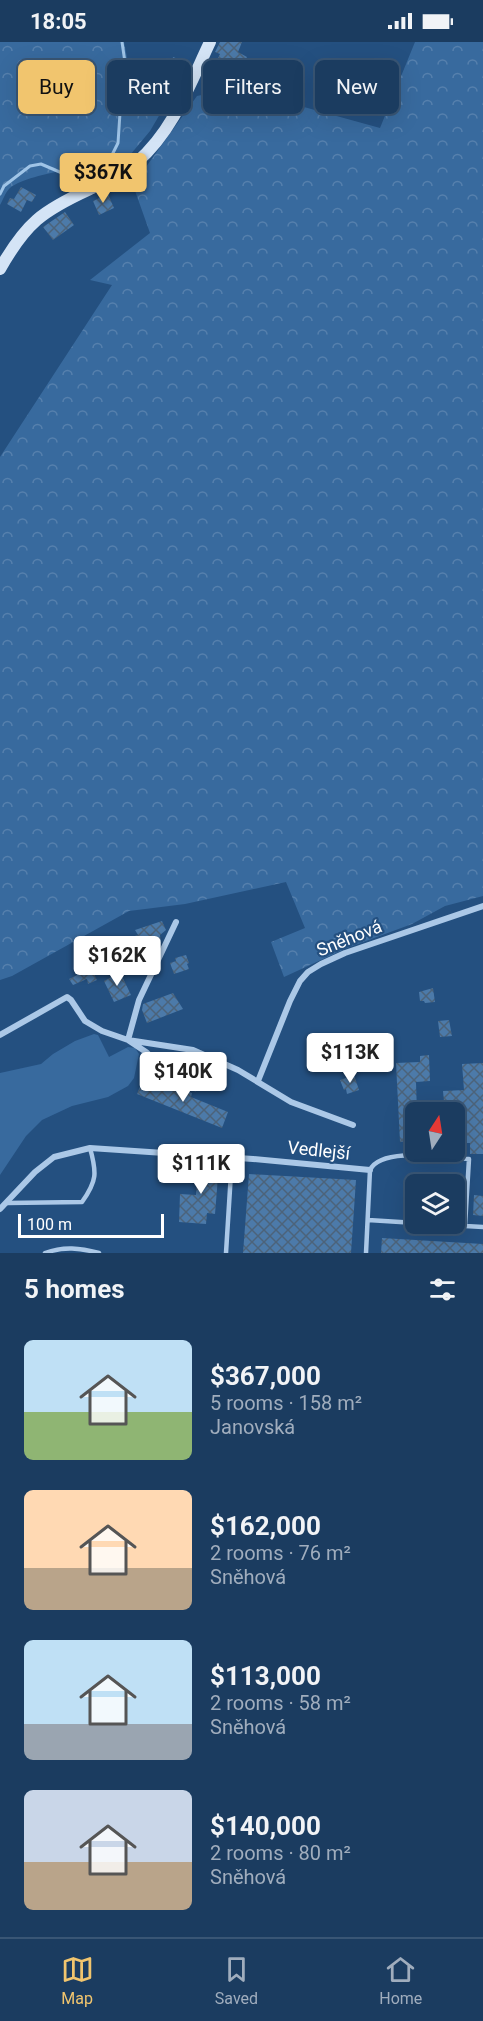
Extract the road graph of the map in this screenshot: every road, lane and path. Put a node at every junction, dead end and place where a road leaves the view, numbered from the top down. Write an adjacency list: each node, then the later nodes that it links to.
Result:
1 (210, 42): 2 (street)
2 (0, 269)
3 (483, 906): 7 (street, Sněhová)
4 (176, 922): 6 (street)
5 (0, 1035): 6 (street)
6 (128, 1040): 7 (street); 8 (street)
7 (258, 1082): 9 (street)
8 (195, 1088)
9 (353, 1125)
10 (90, 1148): 11 (street, Vedlejší); 13 (street, Vedlejší); 13 (lane)
11 (232, 1157): 12 (street, Vedlejší); 21 (lane)
12 (370, 1170): 15 (lane); 17 (lane)
13 (7, 1203): 14 (street, Vedlejší)
14 (0, 1209)
15 (368, 1220): 16 (lane); 22 (lane)
16 (405, 1222)
17 (465, 1226): 18 (lane)
18 (483, 1227)
19 (45, 1253): 20 (lane)
20 (99, 1253)
21 (226, 1253)
22 (366, 1253)

